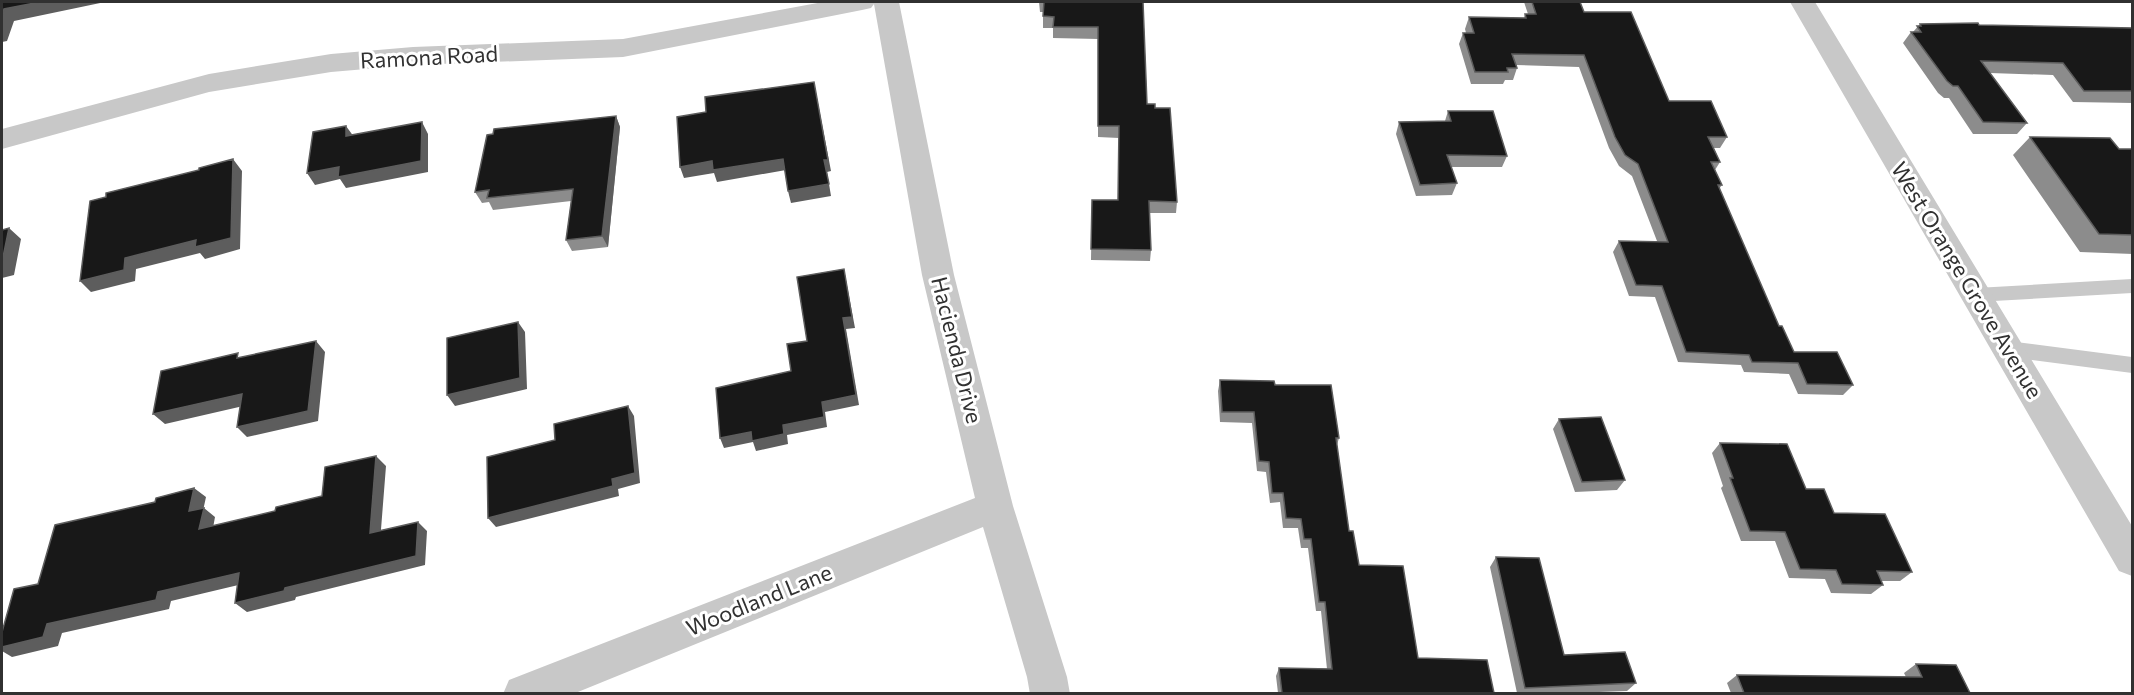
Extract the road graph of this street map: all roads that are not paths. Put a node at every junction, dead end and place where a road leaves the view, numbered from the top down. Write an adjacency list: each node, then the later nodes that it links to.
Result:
1 (862, 2): 4 (street, Ramona Road)
2 (886, 2): 9 (street, Hacienda Drive)
3 (1802, 2): 6 (street, West Orange Grove Avenue)
4 (2, 139)
5 (2133, 286): 6 (lane)
6 (1976, 295): 7 (street, West Orange Grove Avenue)
7 (2008, 349): 8 (lane); 10 (street, West Orange Grove Avenue)
8 (2133, 365)
9 (995, 506): 11 (street, Woodland Lane); 12 (street, Hacienda Drive)
10 (2133, 559)
11 (523, 693)
12 (1050, 693)

